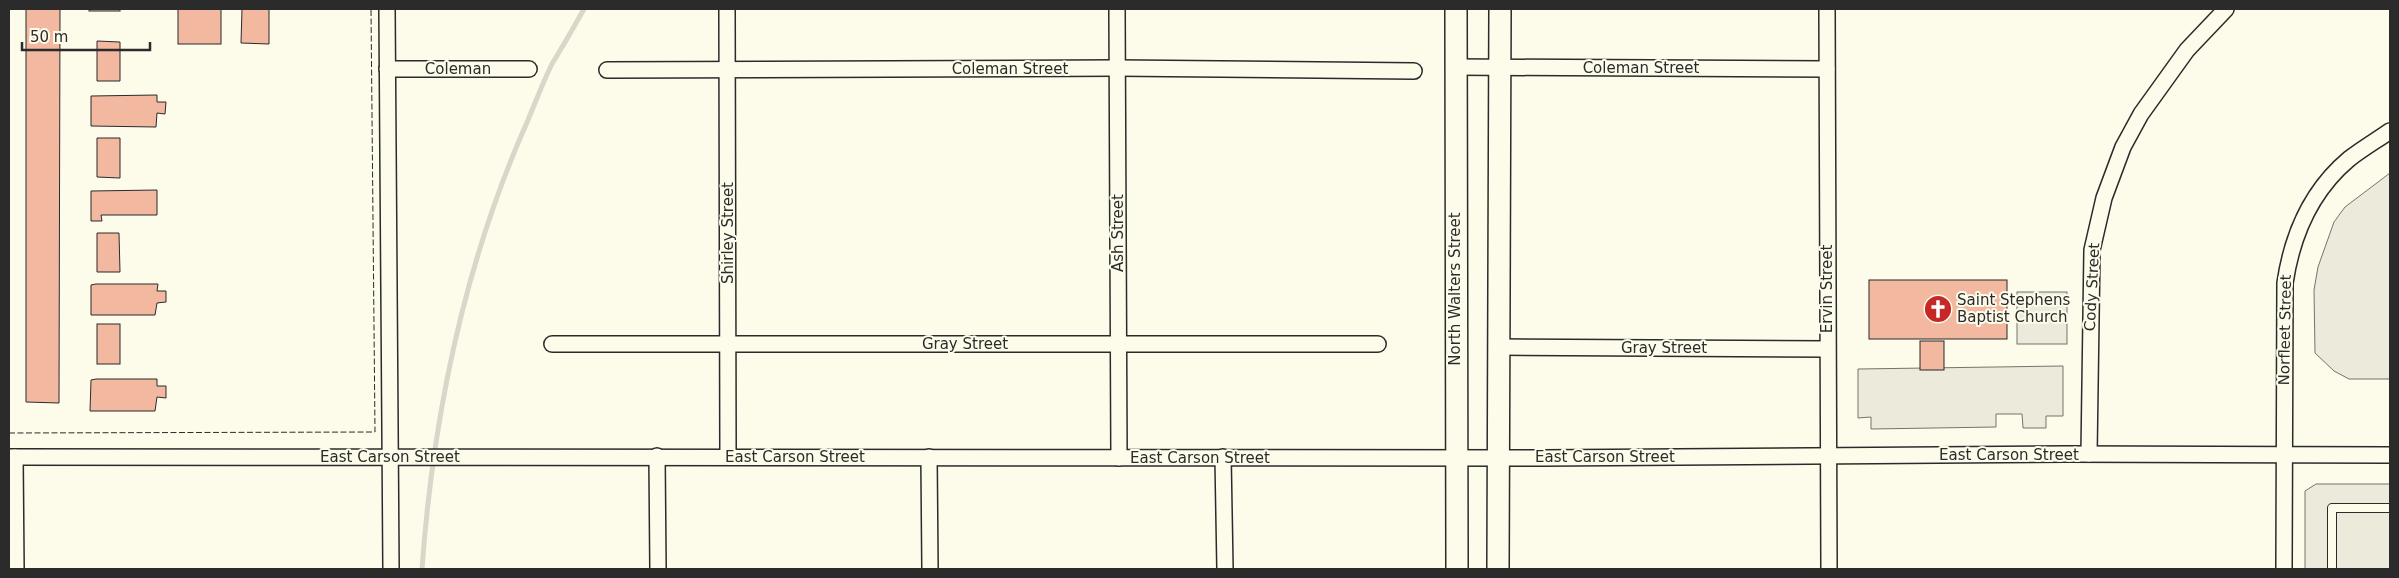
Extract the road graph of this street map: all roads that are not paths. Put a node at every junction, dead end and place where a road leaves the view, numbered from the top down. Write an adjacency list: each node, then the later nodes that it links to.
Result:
1 (387, 9): 11 (street)
2 (727, 9): 13 (street, Shirley Street)
3 (1117, 9): 9 (street, Ash Street)
4 (1456, 9): 8 (main road, North Walters Street)
5 (1500, 9): 10 (main road)
6 (1827, 9): 14 (street, Ervin Street)
7 (2226, 9): 24 (street, Cody Street)
8 (1455, 67): 10 (street, Coleman Street); 35 (main road, North Walters Street)
9 (1117, 68): 13 (street, Coleman Street); 16 (street, Coleman Street); 20 (street, Ash Street)
10 (1500, 68): 14 (street, Coleman Street); 22 (main road)
11 (387, 69): 12 (street, Coleman); 30 (street)
12 (529, 69)
13 (727, 69): 15 (street, Coleman Street); 19 (street, Shirley Street)
14 (1827, 69): 23 (street, Ervin Street)
15 (607, 70)
16 (1414, 71)
17 (2390, 130): 25 (street, Norfleet Street)
18 (552, 344): 19 (street, Gray Street)
19 (729, 344): 20 (street, Gray Street); 31 (street, Shirley Street)
20 (1118, 344): 21 (street, Gray Street); 34 (street, Ash Street)
21 (1378, 344)
22 (1500, 347): 23 (street, Gray Street); 36 (main road)
23 (1827, 349): 28 (street, Ervin Street)
24 (2089, 454): 25 (street, East Carson Street); 28 (street, East Carson Street)
25 (2284, 455): 26 (street, East Carson Street); 46 (street, Norfleet Street)
26 (2390, 455)
27 (657, 456): 30 (street, East Carson Street); 31 (street, East Carson Street); 40 (street)
28 (1827, 456): 36 (street, East Carson Street); 45 (street, Ervin Street)
29 (12, 457): 30 (street, East Carson Street); 38 (street)
30 (391, 457): 39 (street)
31 (728, 457): 32 (street, East Carson Street)
32 (929, 457): 34 (street, East Carson Street); 41 (street)
33 (1224, 457): 34 (street, East Carson Street); 35 (street, East Carson Street); 42 (street)
34 (1119, 458)
35 (1455, 458): 36 (street, East Carson Street); 43 (main road, North Walters Street)
36 (1498, 458): 44 (main road)
37 (2390, 508): 47 (lane)
38 (16, 569)
39 (391, 569)
40 (658, 569)
41 (930, 569)
42 (1226, 569)
43 (1457, 569)
44 (1498, 569)
45 (1829, 569)
46 (2284, 569)
47 (2332, 569)

